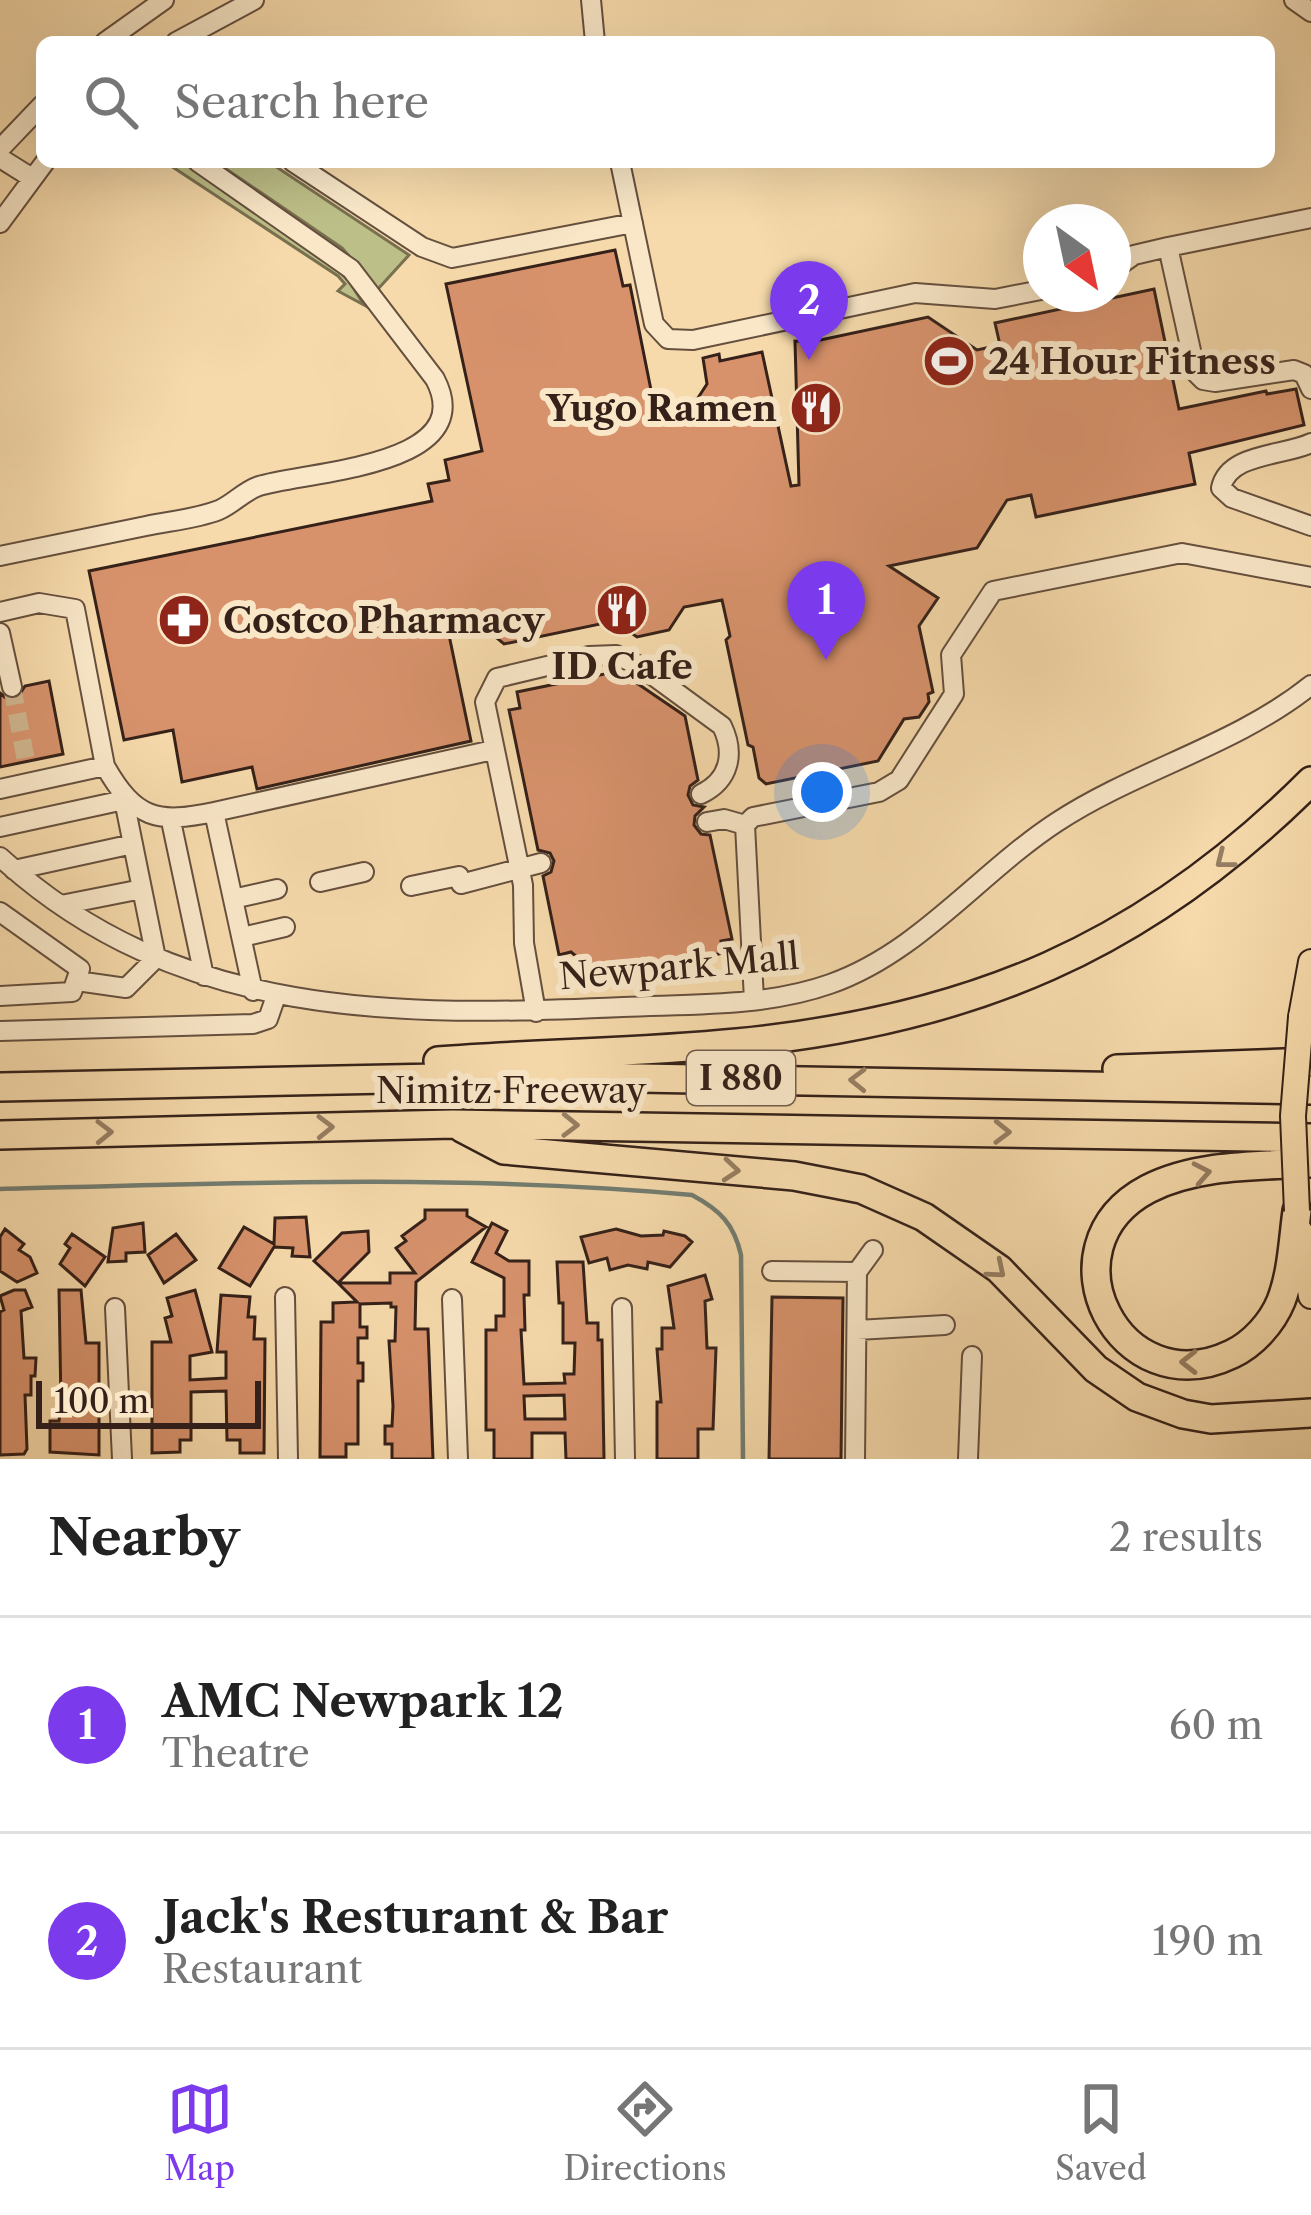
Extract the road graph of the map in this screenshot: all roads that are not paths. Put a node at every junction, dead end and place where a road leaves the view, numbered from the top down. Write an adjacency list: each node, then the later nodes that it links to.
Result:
1 (164, 0): 7 (street)
2 (254, 0): 5 (street)
3 (591, 0): 9 (street)
4 (1294, 0): 6 (street)
5 (229, 5): 8 (street)
6 (1311, 12)
7 (113, 36)
8 (185, 36)
9 (594, 36)
10 (36, 112): 11 (street)
11 (0, 153): 15 (street)
12 (207, 168): 25 (street)
13 (301, 168): 18 (street)
14 (621, 168): 18 (street)
15 (38, 170): 17 (street)
16 (1311, 218): 19 (street)
17 (0, 223)
18 (633, 224): 21 (street)
19 (1168, 247): 20 (street); 22 (street)
20 (1131, 257)
21 (1023, 294)
22 (1311, 388)
23 (1311, 443): 24 (street)
24 (1311, 526)
25 (0, 556)
26 (1311, 577): 42 (street)
27 (0, 612): 33 (street)
28 (0, 633): 30 (street)
29 (1311, 685): 65 (street, Newpark Mall)
30 (12, 687)
31 (493, 750): 37 (street); 39 (street); 47 (street)
32 (26, 760): 34 (street)
33 (105, 766): 34 (street); 38 (street)
34 (31, 782): 36 (street)
35 (1311, 782): 69 (highway, one-way to 69)
36 (0, 789)
37 (701, 794)
38 (124, 800): 40 (street); 43 (street); 44 (street)
39 (214, 812): 40 (street); 53 (street)
40 (171, 821): 60 (street)
41 (707, 822): 42 (street)
42 (745, 825): 65 (street)
43 (0, 826)
44 (133, 844): 46 (street); 51 (street)
45 (541, 863): 47 (street)
46 (7, 864): 54 (street, Newpark Mall)
47 (520, 868): 50 (street); 66 (street)
48 (364, 872): 49 (street)
49 (320, 882)
50 (411, 886)
51 (142, 889): 54 (street); 58 (street)
52 (277, 889): 53 (street)
53 (233, 899): 57 (street)
54 (61, 905): 58 (street, Newpark Mall)
55 (0, 912): 61 (street)
56 (285, 927): 57 (street)
57 (242, 937): 62 (street)
58 (156, 958): 60 (street, Newpark Mall); 61 (street)
59 (1311, 962): 77 (main road, bridge)
60 (204, 976): 62 (street, Newpark Mall)
61 (77, 981): 63 (street)
62 (254, 991): 64 (street, Newpark Mall)
63 (0, 996)
64 (276, 996): 66 (street, Newpark Mall); 67 (street)
65 (754, 1000): 66 (street, Newpark Mall)
66 (536, 1012)
67 (0, 1030)
68 (1311, 1062): 70 (highway)
69 (170, 1081): 70 (highway, Nimitz Freeway / I 880, one-way to 69); 71 (highway, Nimitz Freeway / I 880)
70 (905, 1082): 72 (highway, Nimitz Freeway / I 880)
71 (0, 1087)
72 (1311, 1090)
73 (453, 1124): 74 (highway, Nimitz Freeway / I 880, one-way to 73); 75 (highway, Nimitz Freeway / I 880, one-way to 75); 89 (highway, one-way to 89)
74 (0, 1135)
75 (1311, 1138)
76 (1311, 1162): 77 (highway, one-way to 76)
77 (1298, 1210): 82 (main road)
78 (874, 1250): 80 (street)
79 (772, 1271): 80 (street)
80 (857, 1272): 87 (street)
81 (285, 1297): 91 (street)
82 (1311, 1297)
83 (452, 1299): 92 (street)
84 (115, 1308): 90 (street)
85 (622, 1308): 93 (street)
86 (945, 1325): 87 (street)
87 (857, 1330): 94 (street)
88 (972, 1356): 95 (street)
89 (1311, 1413)
90 (122, 1459)
91 (288, 1459)
92 (458, 1459)
93 (625, 1459)
94 (856, 1459)
95 (968, 1459)

